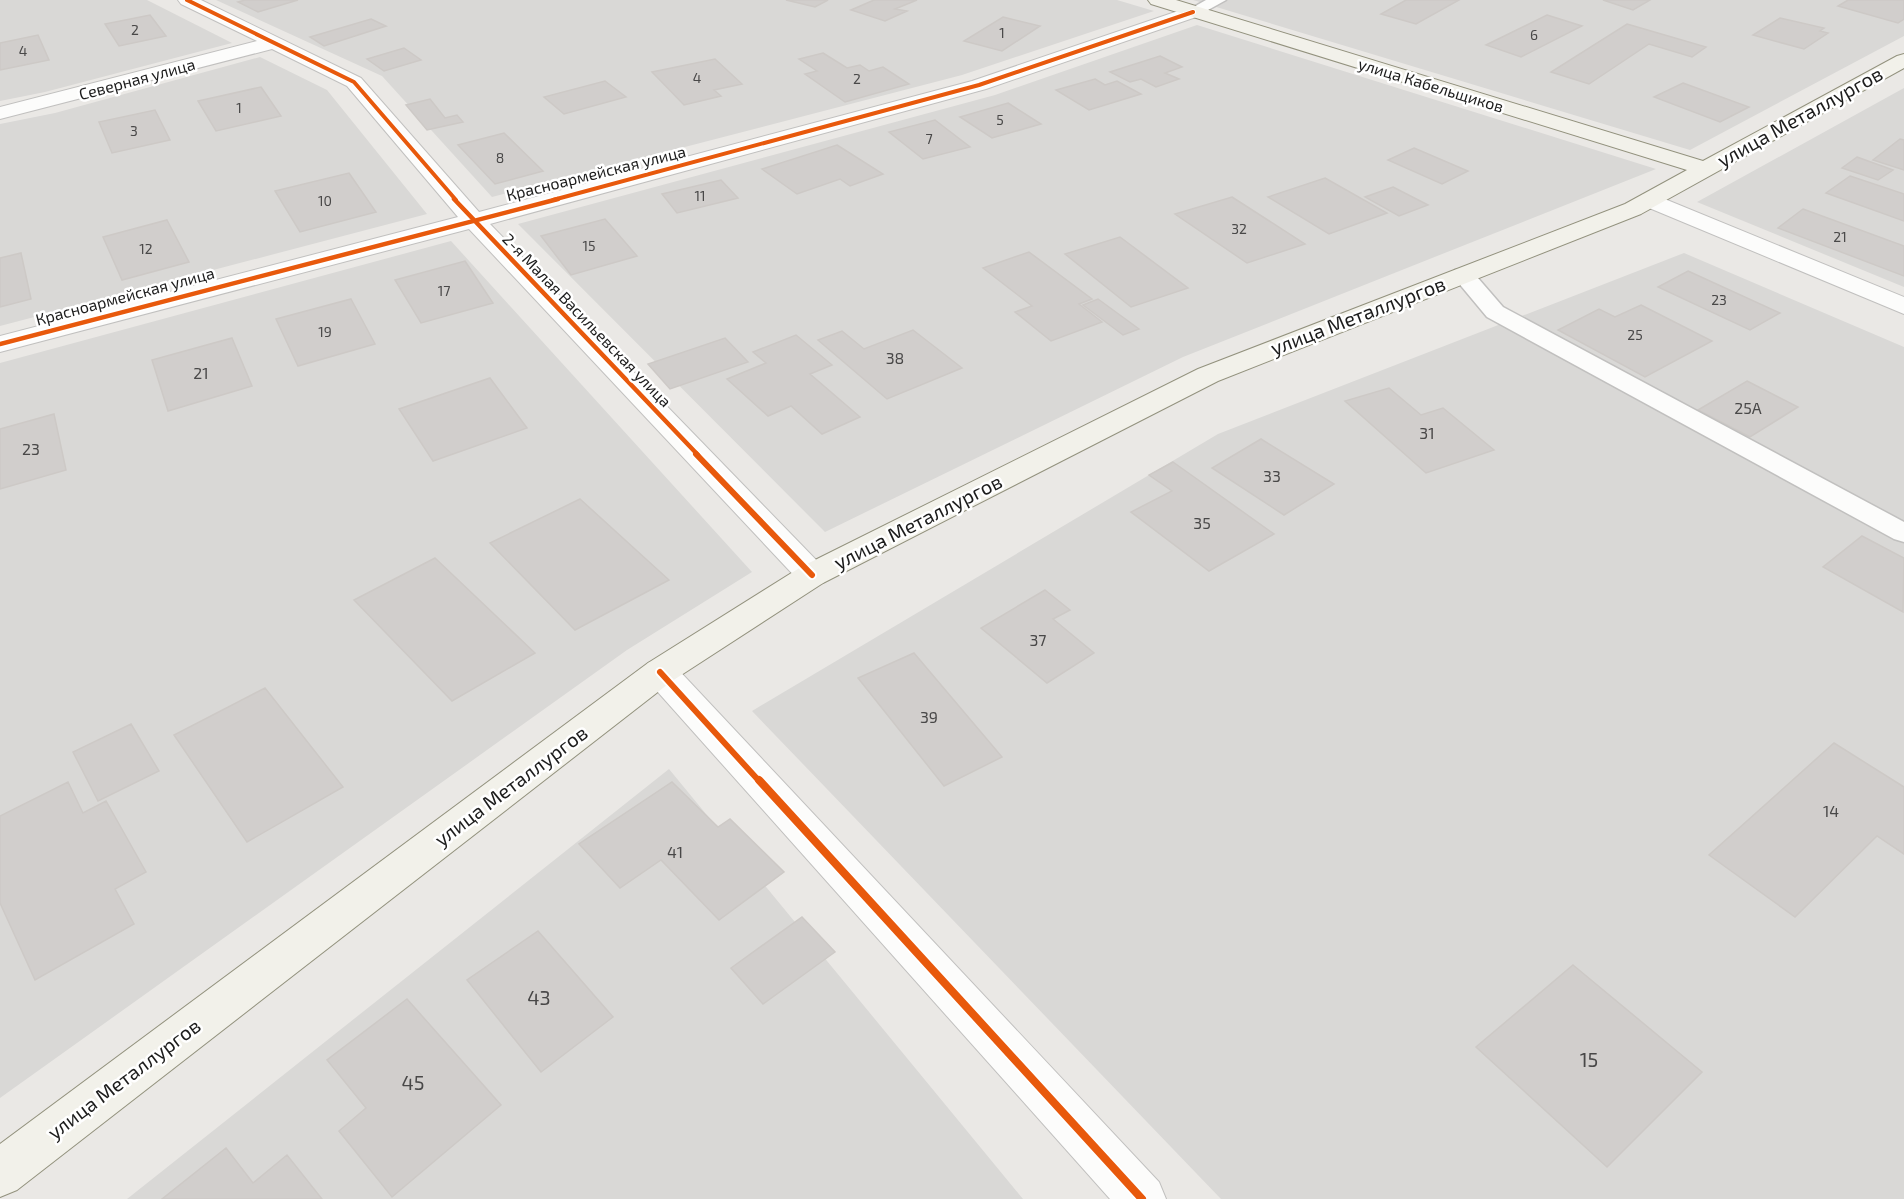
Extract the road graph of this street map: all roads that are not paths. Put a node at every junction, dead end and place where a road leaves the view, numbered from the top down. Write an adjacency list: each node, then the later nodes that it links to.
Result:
1 (186, 0): 5 (street, 2-я Малая Васильевская улица)
2 (1157, 0): 4 (main road, улица Кабельщиков)
3 (1218, 0): 4 (lane)
4 (1193, 12): 8 (main road, улица Кабельщиков); 10 (street, Красноармейская улица)
5 (273, 43): 7 (street, Северная улица); 10 (street, 2-я Малая Васильевская улица)
6 (1904, 60): 8 (main road, улица Металлургов)
7 (0, 113)
8 (1705, 169): 9 (main road, улица Металлургов)
9 (1650, 200): 11 (main road, улица Металлургов); 12 (street)
10 (472, 219): 13 (street, Красноармейская улица); 15 (street, 2-я Малая Васильевская улица)
11 (1462, 275): 14 (lane); 15 (main road, улица Металлургов)
12 (1904, 306)
13 (0, 344)
14 (1904, 534)
15 (812, 575): 16 (main road, улица Металлургов)
16 (660, 672): 17 (main road, улица Металлургов); 18 (street)
17 (0, 1173)
18 (1142, 1199)

